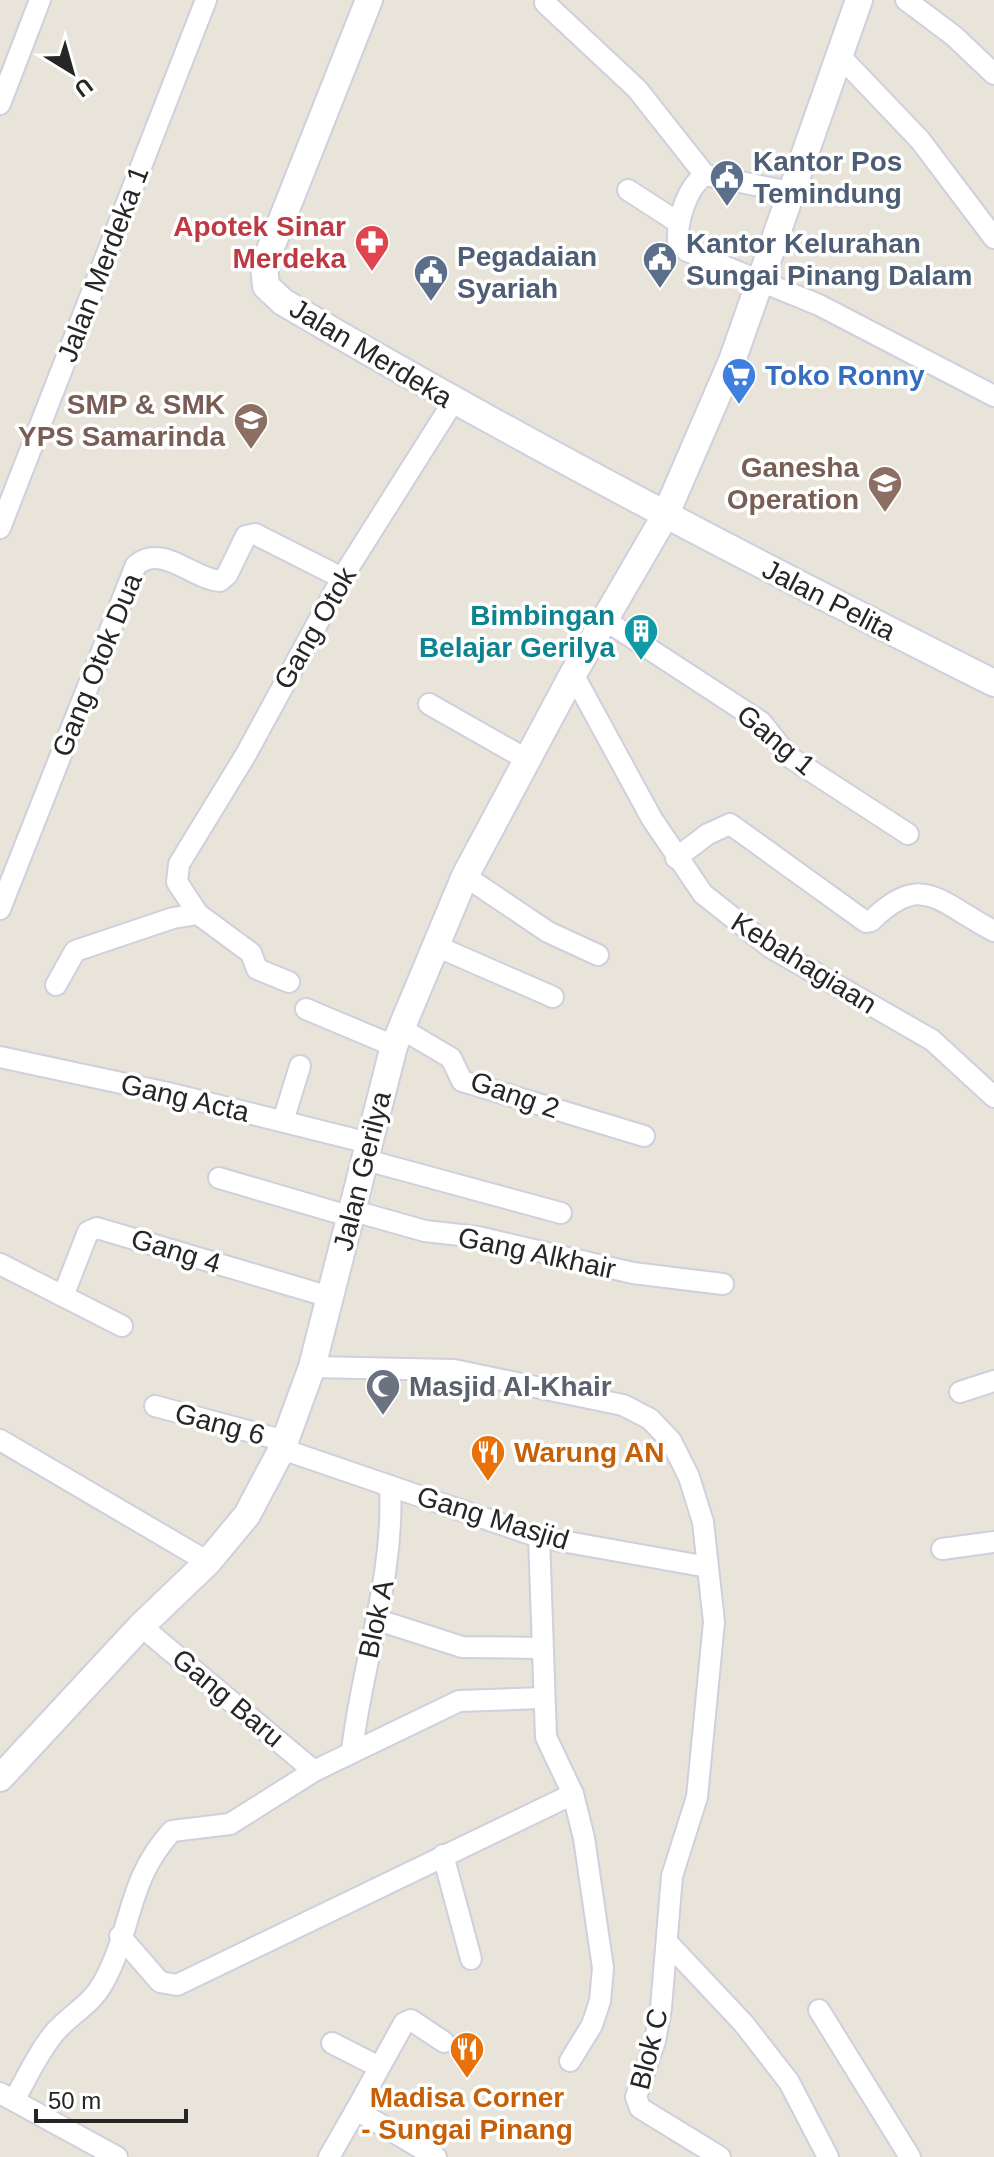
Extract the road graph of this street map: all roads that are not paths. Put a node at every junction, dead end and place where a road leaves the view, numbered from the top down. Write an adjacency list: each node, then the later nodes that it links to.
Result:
1 (40, 0): 9 (street)
2 (206, 0): 19 (street, Jalan Merdeka 1)
3 (369, 0): 17 (street, Jalan Merdeka)
4 (859, 0): 7 (street, Jalan Gerilya)
5 (906, 0): 8 (street)
6 (545, 3): 10 (street)
7 (838, 54): 12 (street, Jalan Gerilya); 14 (street)
8 (994, 74)
9 (0, 104)
10 (705, 175): 12 (street); 13 (street)
11 (628, 190): 13 (street)
12 (790, 192): 15 (street, Jalan Gerilya)
13 (679, 223): 15 (street)
14 (994, 238)
15 (761, 280): 16 (street); 18 (street, Jalan Gerilya)
16 (994, 396)
17 (453, 402): 18 (street, Jalan Merdeka); 20 (street, Gang Otok)
18 (665, 516): 21 (street, Jalan Gerilya); 23 (street, Jalan Pelita)
19 (0, 528)
20 (342, 578): 29 (street, Gang Otok Dua); 30 (street, Gang Otok)
21 (605, 620): 22 (street, Jalan Gerilya); 26 (street, Gang 1)
22 (573, 674): 25 (street, Jalan Gerilya); 27 (street, Kebahagiaan)
23 (994, 683)
24 (429, 704): 25 (street)
25 (526, 759): 28 (street, Jalan Gerilya)
26 (908, 834)
27 (676, 858): 31 (street); 41 (street, Kebahagiaan)
28 (465, 876): 32 (street, Jalan Gerilya); 33 (street)
29 (0, 909)
30 (198, 914): 34 (street); 35 (street)
31 (994, 931)
32 (436, 946): 36 (street); 38 (street, Jalan Gerilya)
33 (598, 955)
34 (289, 982)
35 (56, 985)
36 (553, 997)
37 (306, 1009): 38 (street, Gang 2)
38 (398, 1037): 43 (street, Gang 2); 44 (street, Jalan Gerilya)
39 (0, 1057): 42 (street, Gang Acta)
40 (300, 1066): 42 (street)
41 (994, 1097)
42 (283, 1121): 44 (street, Gang Acta)
43 (644, 1136)
44 (367, 1151): 46 (street, Gang Acta); 47 (street, Jalan Gerilya)
45 (219, 1178): 47 (street, Gang Alkhair)
46 (561, 1213)
47 (353, 1214): 49 (street, Gang Alkhair); 51 (street, Jalan Gerilya)
48 (0, 1264): 50 (street)
49 (723, 1284)
50 (63, 1296): 51 (street, Gang 4); 52 (street)
51 (330, 1297): 53 (street, Jalan Gerilya)
52 (122, 1326)
53 (312, 1367): 58 (street, Jalan Gerilya); 64 (street)
54 (994, 1381): 55 (street)
55 (960, 1392)
56 (155, 1406): 58 (street, Gang 6)
57 (0, 1440): 63 (street)
58 (283, 1445): 59 (street, Gang Masjid); 63 (street, Jalan Gerilya)
59 (390, 1486): 60 (street, Gang Masjid); 65 (street, Blok A)
60 (539, 1537): 64 (street, Gang Masjid); 67 (street)
61 (994, 1542): 62 (street)
62 (942, 1549)
63 (208, 1562): 66 (street, Jalan Gerilya)
64 (708, 1567): 75 (street)
65 (378, 1620): 67 (street); 69 (street, Blok A)
66 (141, 1626): 70 (street, Jalan Gerilya); 71 (street, Gang Baru)
67 (542, 1648): 68 (street)
68 (543, 1698): 69 (street); 72 (street)
69 (352, 1751): 71 (street)
70 (4, 1764)
71 (314, 1771): 74 (street)
72 (573, 1794): 73 (street); 80 (street)
73 (443, 1855): 74 (street); 76 (street)
74 (120, 1936): 82 (street)
75 (667, 1942): 87 (street, Blok C); 88 (street)
76 (471, 1959)
77 (819, 2010): 89 (street)
78 (444, 2042): 81 (street)
79 (332, 2043): 81 (street)
80 (570, 2061)
81 (379, 2067): 83 (street)
82 (7, 2096): 84 (street)
83 (356, 2110): 85 (street); 86 (street)
84 (117, 2157)
85 (329, 2157)
86 (436, 2157)
87 (720, 2157)
88 (828, 2157)
89 (910, 2157)

